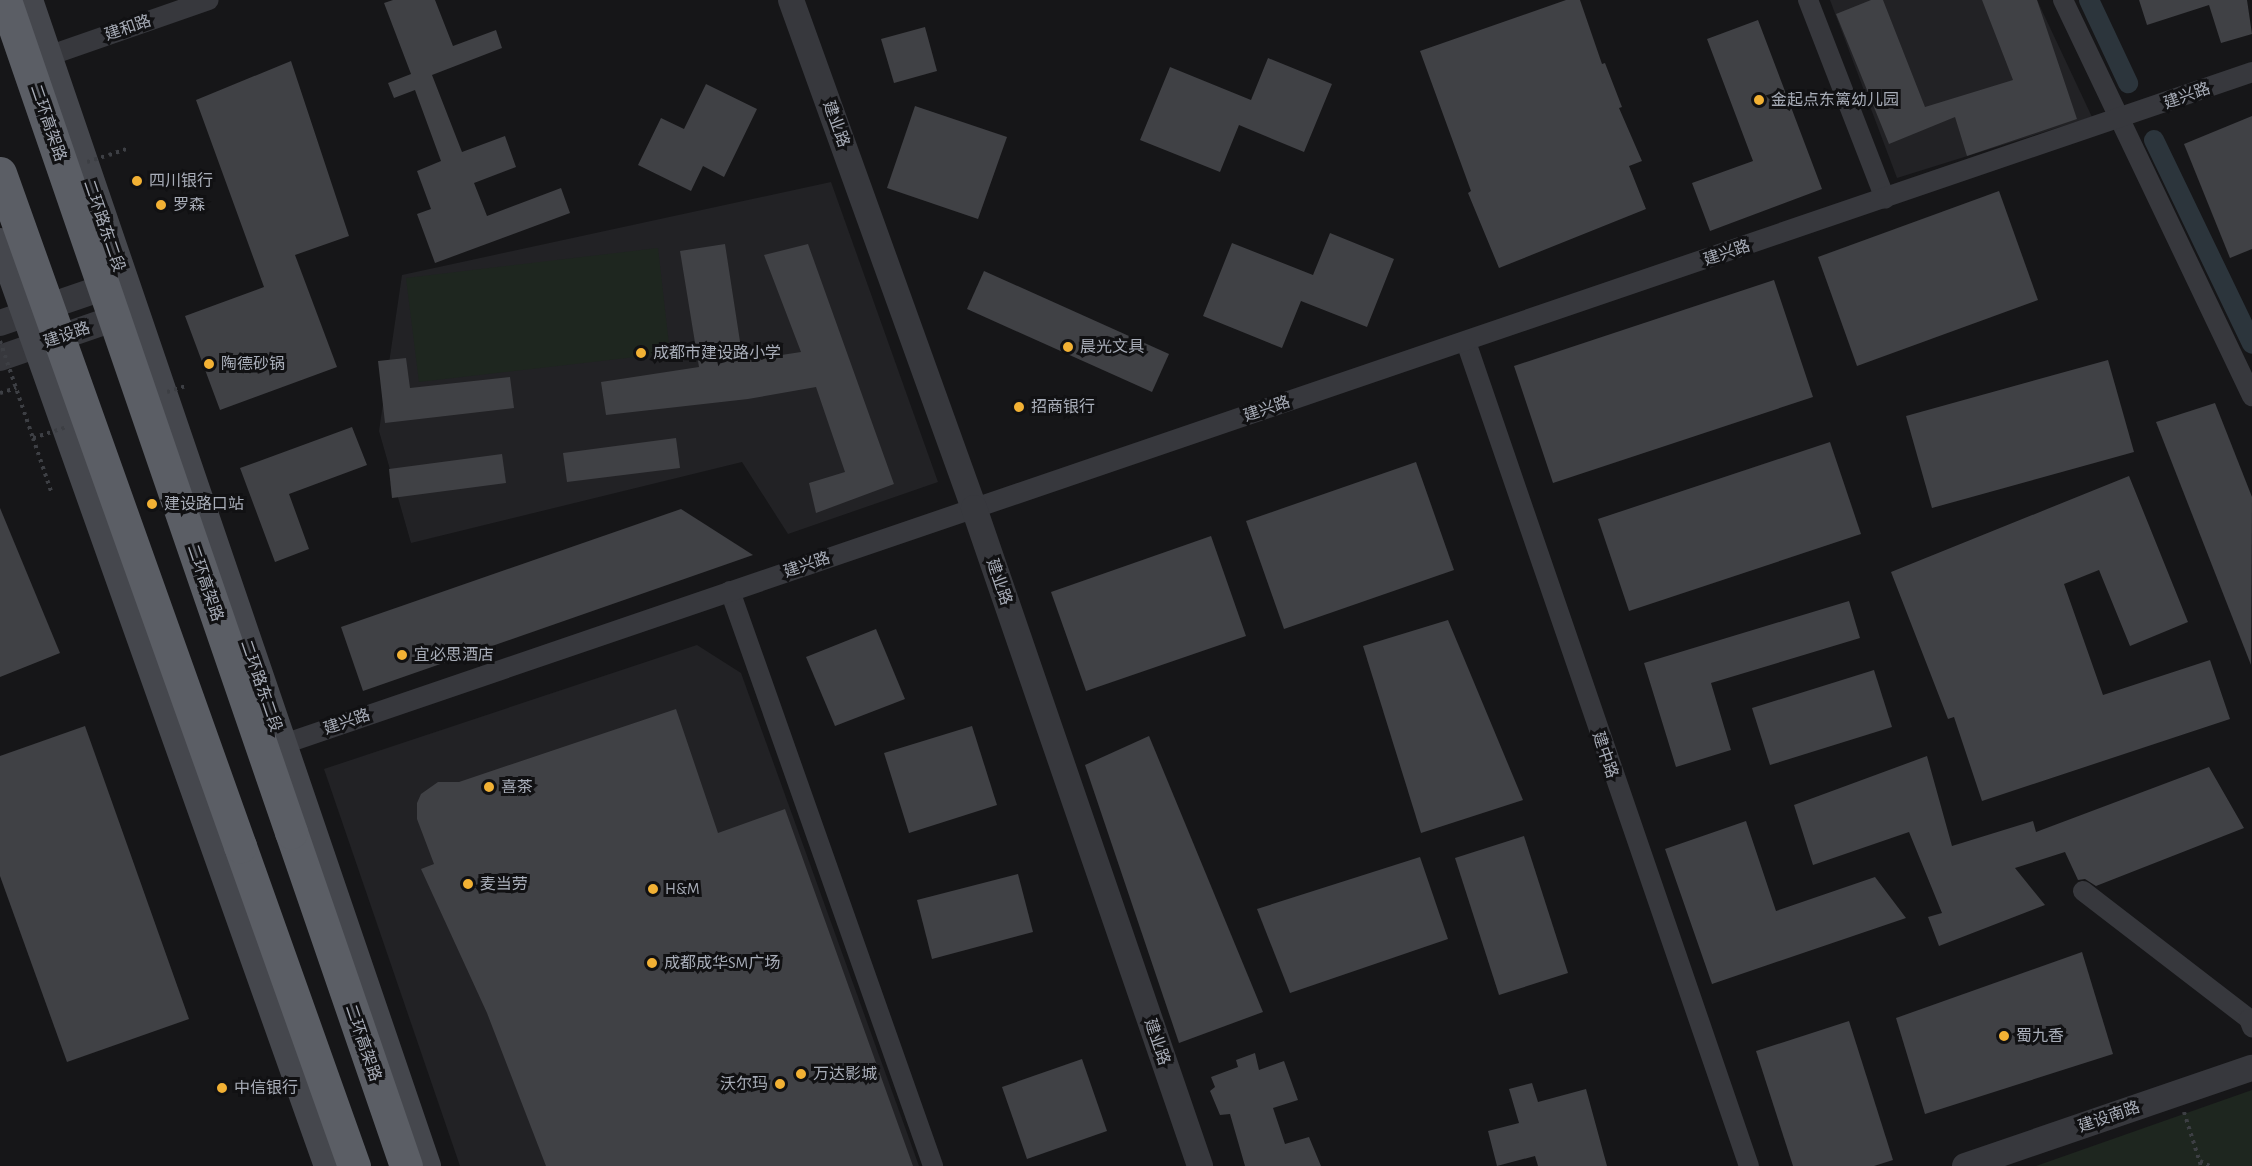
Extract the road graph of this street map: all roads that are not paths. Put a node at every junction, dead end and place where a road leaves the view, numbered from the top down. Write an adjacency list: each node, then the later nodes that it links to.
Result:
1 (5, 0): 28 (highway, 二环高架路, bridge)
2 (29, 0): 7 (main road, 二环路东二段)
3 (209, 0): 7 (street, 建和路)
4 (791, 0): 20 (street, 建业路)
5 (1808, 0): 11 (street)
6 (2063, 0): 9 (street)
7 (48, 56): 13 (main road, 二环路东二段)
8 (2252, 72): 9 (street, 建兴路)
9 (2118, 121): 11 (street, 建兴路); 19 (street)
10 (0, 173): 27 (highway, bridge)
11 (1885, 199): 16 (street, 建兴路)
12 (0, 242): 15 (main road)
13 (123, 281): 14 (main road, 二环路东二段); 15 (street, 建设路)
14 (133, 312): 17 (street, 建设路); 22 (main road, 二环路东二段)
15 (13, 318): 17 (main road)
16 (1466, 342): 20 (street, 建兴路); 32 (street, 建中路)
17 (36, 346): 18 (street, 建设路); 26 (main road)
18 (0, 358)
19 (2252, 396)
20 (974, 508): 21 (street, 建兴路); 31 (street, 建业路)
21 (730, 591): 22 (street, 建兴路); 30 (street)
22 (281, 745): 29 (main road, 二环路东二段)
23 (2083, 891): 24 (street)
24 (2252, 1027)
25 (2252, 1068): 33 (street, 建设南路)
26 (328, 1166)
27 (354, 1166)
28 (406, 1166)
29 (427, 1166)
30 (933, 1166)
31 (1200, 1166)
32 (1749, 1166)
33 (1965, 1166)

